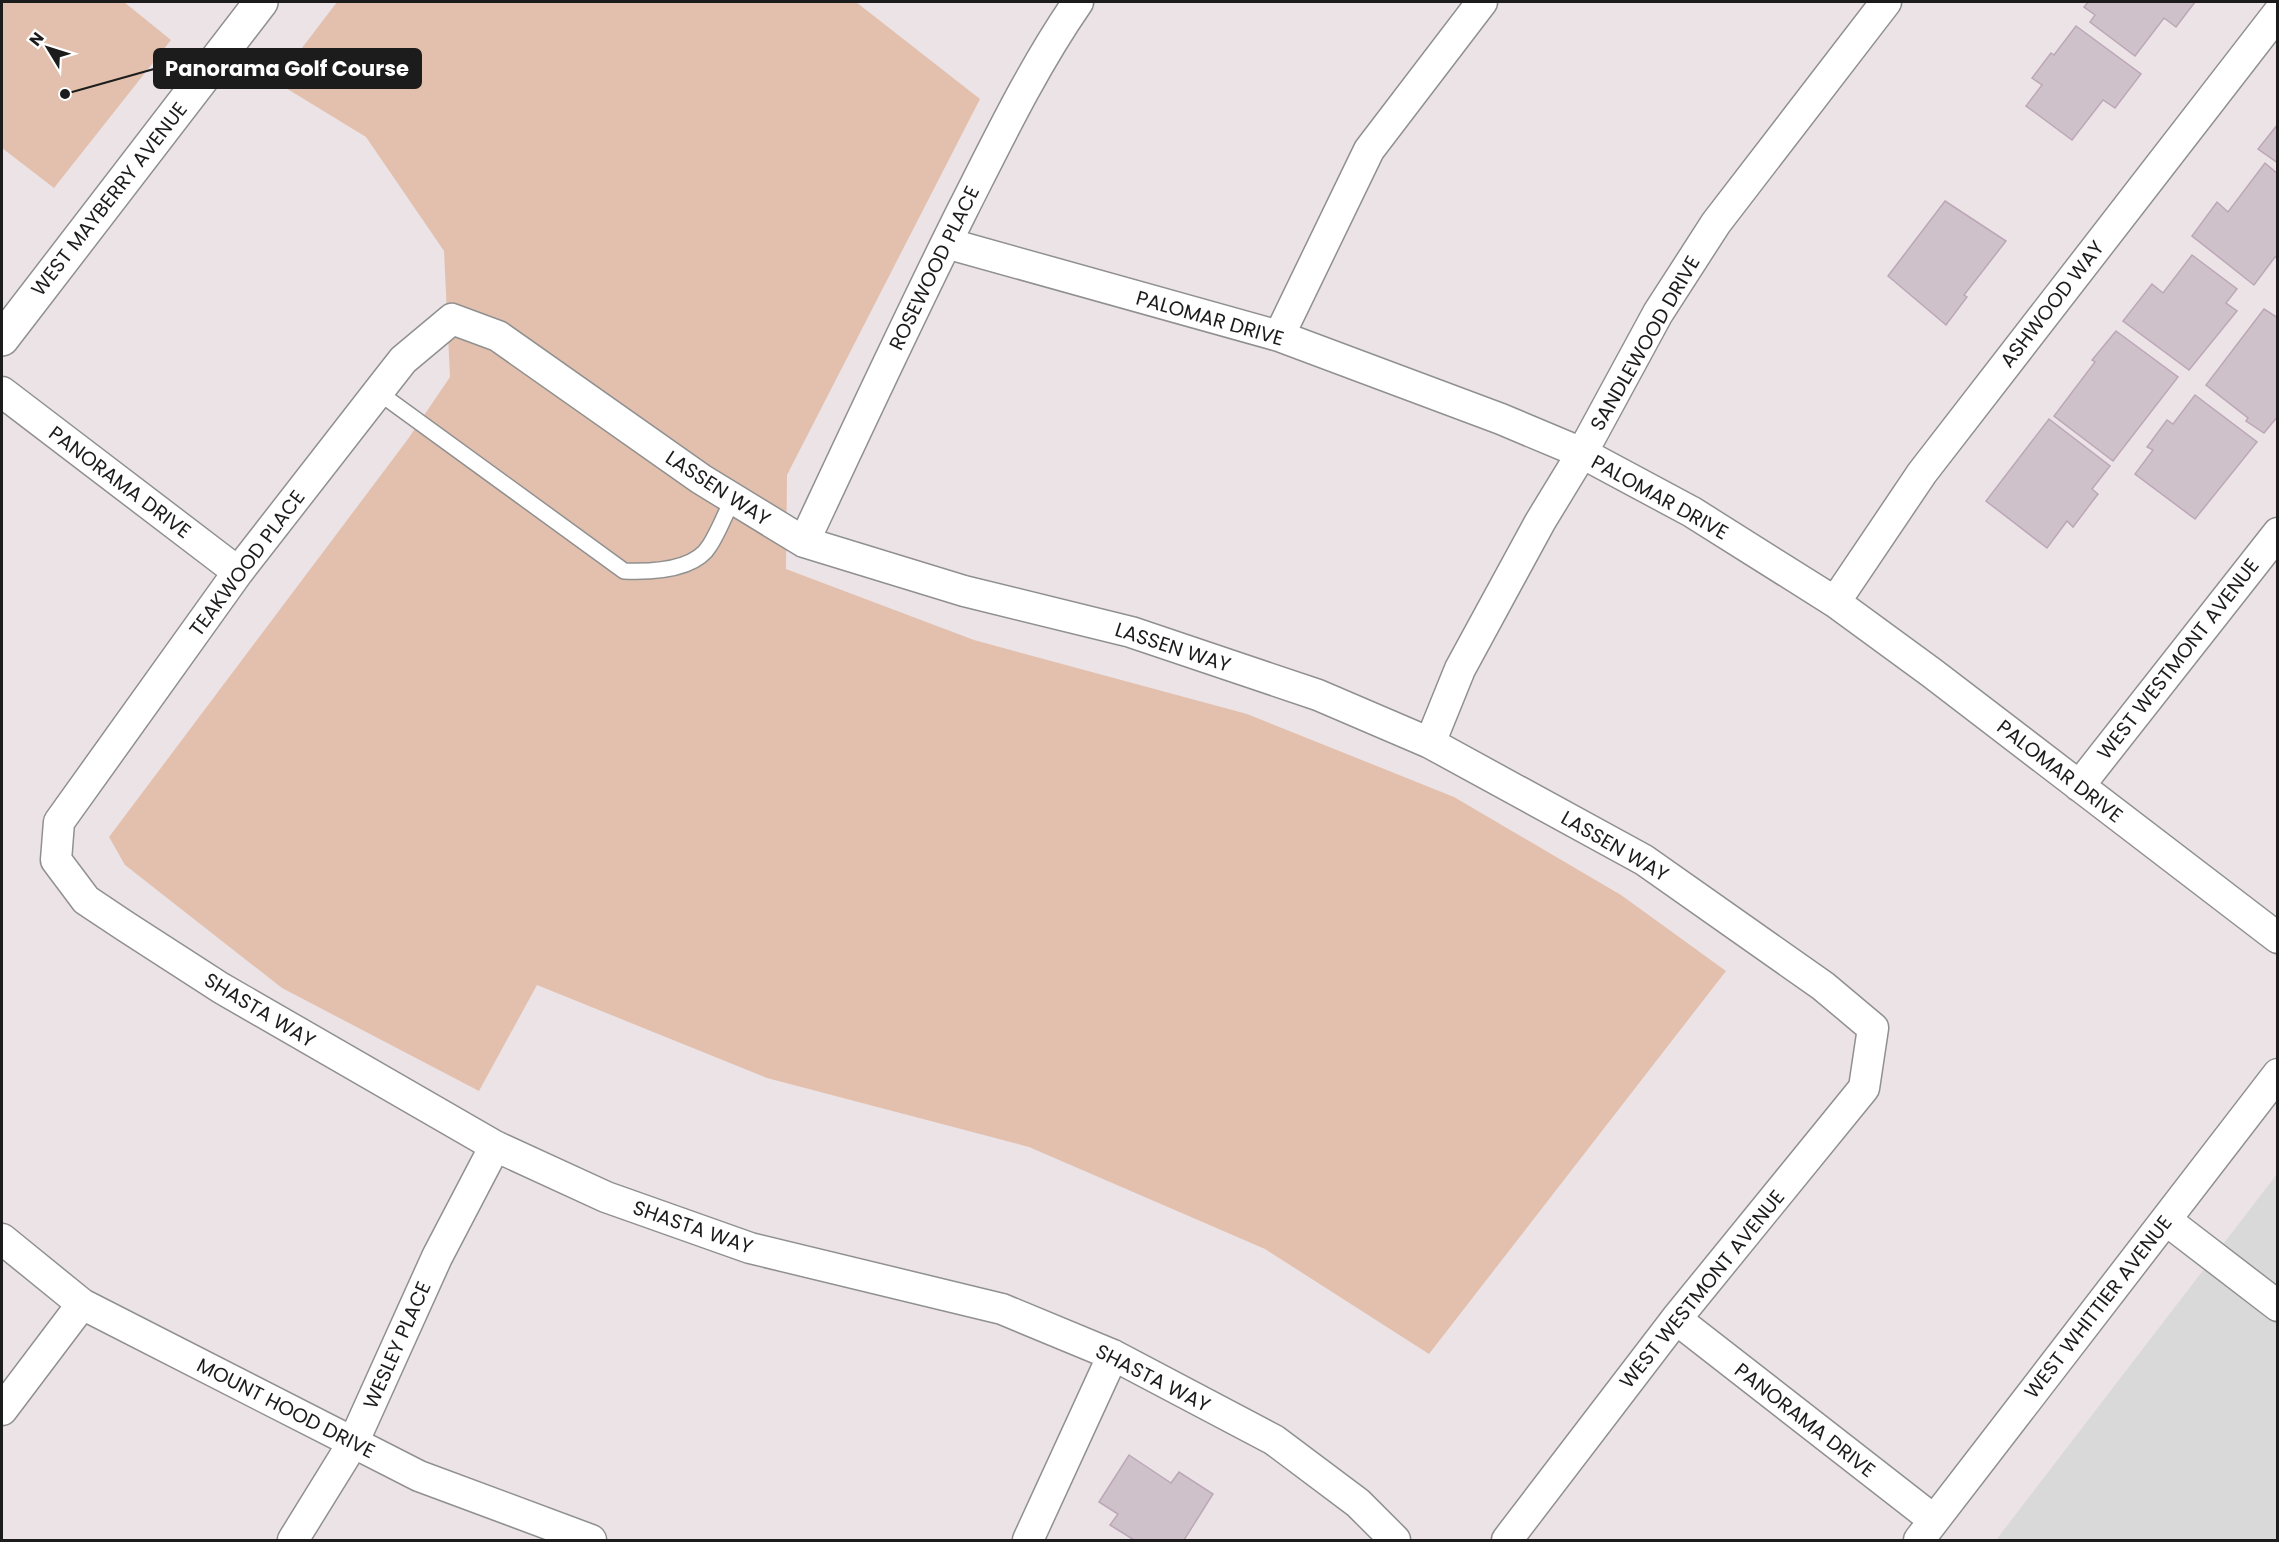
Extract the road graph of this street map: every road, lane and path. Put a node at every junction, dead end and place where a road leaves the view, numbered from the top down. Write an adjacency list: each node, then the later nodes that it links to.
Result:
1 (261, 2): 9 (street, WEST MAYBERRY AVENUE)
2 (1078, 2): 6 (street, ROSEWOOD PLACE)
3 (1482, 2): 8 (street)
4 (1886, 2): 12 (street, SANDLEWOOD DRIVE)
5 (2277, 13): 17 (street, ASHWOOD WAY)
6 (946, 243): 8 (street, PALOMAR DRIVE); 15 (street, ROSEWOOD PLACE)
7 (452, 319): 11 (street, TEAKWOOD PLACE); 13 (street, LASSEN WAY)
8 (1278, 336): 12 (street, PALOMAR DRIVE)
9 (2, 339)
10 (2, 392): 16 (street, PANORAMA DRIVE)
11 (378, 392): 13 (lane); 16 (street, TEAKWOOD PLACE)
12 (1582, 453): 17 (street, PALOMAR DRIVE); 18 (street, SANDLEWOOD DRIVE)
13 (733, 499): 15 (street, LASSEN WAY)
14 (2277, 533): 19 (street, WEST WESTMONT AVENUE)
15 (804, 542): 18 (street, LASSEN WAY)
16 (238, 572): 20 (street, TEAKWOOD PLACE)
17 (1835, 602): 19 (street, PALOMAR DRIVE)
18 (1430, 743): 22 (street, LASSEN WAY)
19 (2079, 786): 21 (street, PALOMAR DRIVE)
20 (59, 822): 24 (street, SHASTA WAY)
21 (2277, 938)
22 (1873, 1028): 29 (street, WEST WESTMONT AVENUE)
23 (2277, 1074): 25 (street, WEST WHITTIER AVENUE)
24 (495, 1146): 30 (street, SHASTA WAY); 32 (street, WESLEY PLACE)
25 (2166, 1220): 28 (street); 33 (street, WEST WHITTIER AVENUE)
26 (2, 1239): 27 (street, MOUNT HOOD DRIVE)
27 (82, 1304): 31 (street); 32 (street, MOUNT HOOD DRIVE)
28 (2277, 1306)
29 (1676, 1319): 33 (street, PANORAMA DRIVE); 38 (street, WEST WESTMONT AVENUE)
30 (1113, 1355): 36 (street); 37 (street, SHASTA WAY)
31 (2, 1410)
32 (353, 1443): 34 (street, WESLEY PLACE); 35 (street, MOUNT HOOD DRIVE)
33 (1926, 1530)
34 (293, 1540)
35 (591, 1540)
36 (1028, 1540)
37 (1395, 1540)
38 (1507, 1540)

